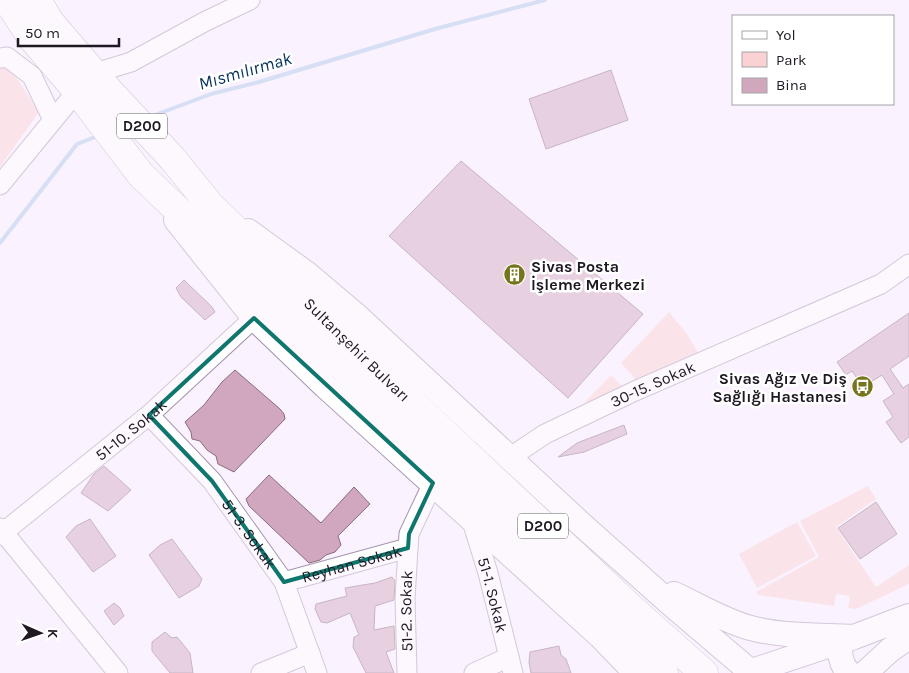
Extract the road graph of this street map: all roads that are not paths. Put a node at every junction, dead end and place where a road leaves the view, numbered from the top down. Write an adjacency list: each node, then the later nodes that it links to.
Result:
1 (7, 0): 5 (highway, Sultanşehir Bulvarı / D200)
2 (37, 0): 5 (highway, Sultanşehir Bulvarı / D200)
3 (250, 0): 5 (street)
4 (0, 58): 6 (street)
5 (93, 91): 6 (street); 7 (highway, Sultanşehir Bulvarı / D200); 9 (highway, Sultanşehir Bulvarı / D200)
6 (53, 120): 8 (street)
7 (141, 175): 11 (main road); 12 (highway, Sultanşehir Bulvarı / D200)
8 (0, 185)
9 (210, 205): 12 (highway, Sultanşehir Bulvarı / D200); 14 (main road)
10 (909, 264): 14 (street, 30-15. Sokak)
11 (254, 318): 13 (street, 51-10. Sokak); 15 (main road)
12 (377, 385): 35 (highway, Sultanşehir Bulvarı / D200); 36 (highway, Sultanşehir Bulvarı / D200)
13 (149, 416): 17 (street, 51-10. Sokak); 20 (street, 51-3. Sokak)
14 (509, 458): 19 (main road)
15 (433, 483): 16 (main road); 18 (street, Reyhan Sokak)
16 (471, 518): 25 (main road); 26 (street, 51-1. Sokak)
17 (1, 532): 29 (street)
18 (408, 548): 20 (street, Reyhan Sokak); 32 (street, 51-2. Sokak)
19 (642, 578): 23 (main road); 28 (main road)
20 (284, 582): 24 (street, 51-3. Sokak)
21 (909, 616): 23 (main road)
22 (909, 637): 27 (main road)
23 (847, 639): 27 (main road); 28 (main road)
24 (310, 653): 30 (street); 31 (street, 51-3. Sokak)
25 (622, 664): 34 (main road)
26 (511, 665): 33 (street)
27 (863, 671)
28 (749, 672)
29 (118, 673)
30 (261, 673)
31 (317, 673)
32 (407, 673)
33 (474, 673)
34 (636, 673)
35 (664, 673)
36 (704, 673)

